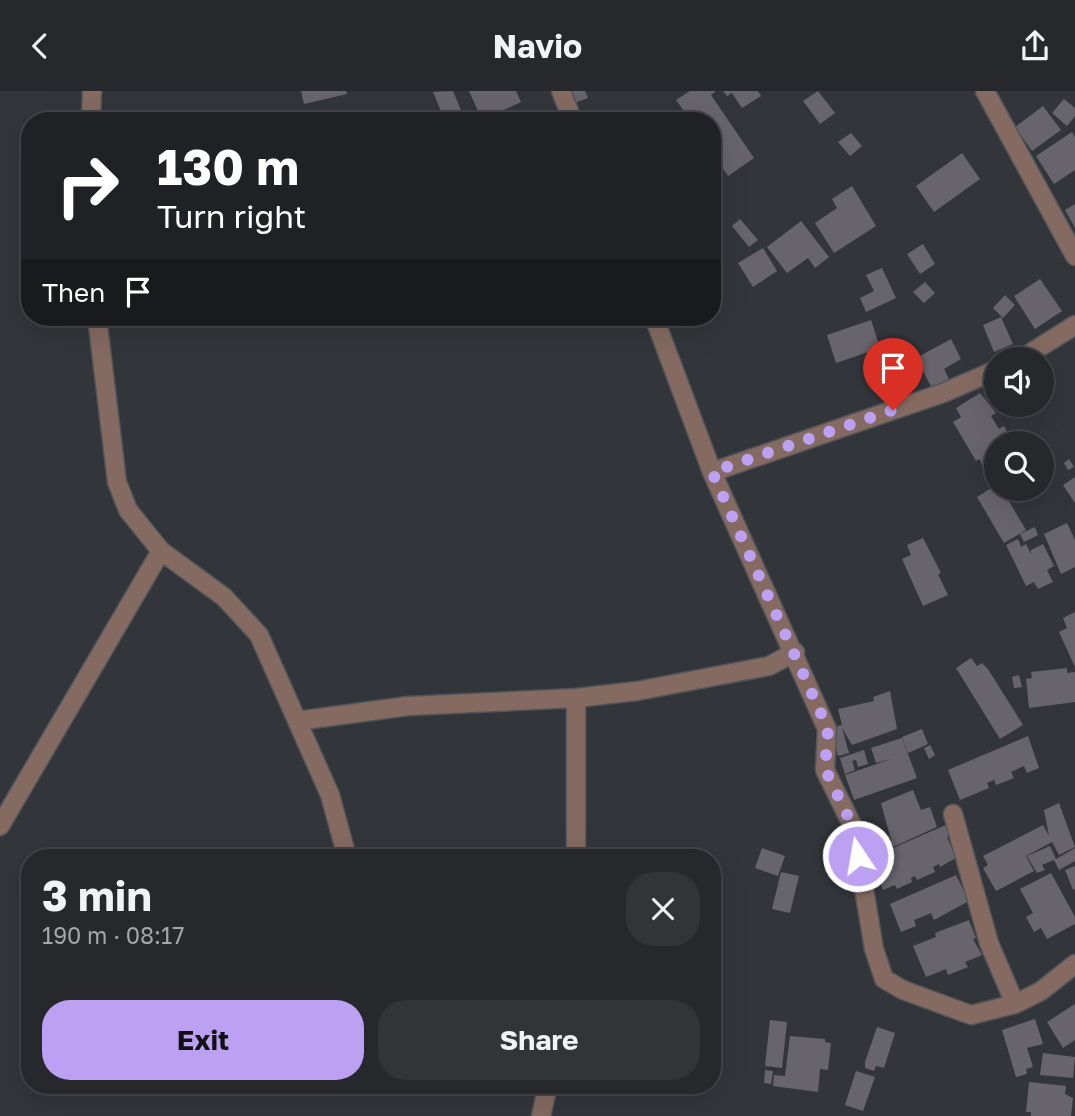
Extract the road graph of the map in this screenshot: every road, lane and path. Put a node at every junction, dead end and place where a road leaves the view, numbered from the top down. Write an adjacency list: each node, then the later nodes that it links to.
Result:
1 (92, 91): 4 (street)
2 (561, 91): 5 (street)
3 (985, 91): 6 (street)
4 (91, 112)
5 (569, 112)
6 (1075, 256)
7 (1075, 325): 10 (street)
8 (98, 326): 13 (street)
9 (657, 326): 12 (street)
10 (1040, 347)
11 (984, 375): 12 (street)
12 (712, 472): 14 (street)
13 (161, 551): 16 (street); 18 (street)
14 (795, 652): 15 (street); 22 (street)
15 (576, 698): 16 (street); 20 (street)
16 (297, 721): 19 (street)
17 (953, 814): 22 (street)
18 (0, 827)
19 (345, 849)
20 (576, 849)
21 (1075, 964): 22 (street)
22 (1015, 1004)
23 (546, 1094): 24 (street)
24 (541, 1116)

